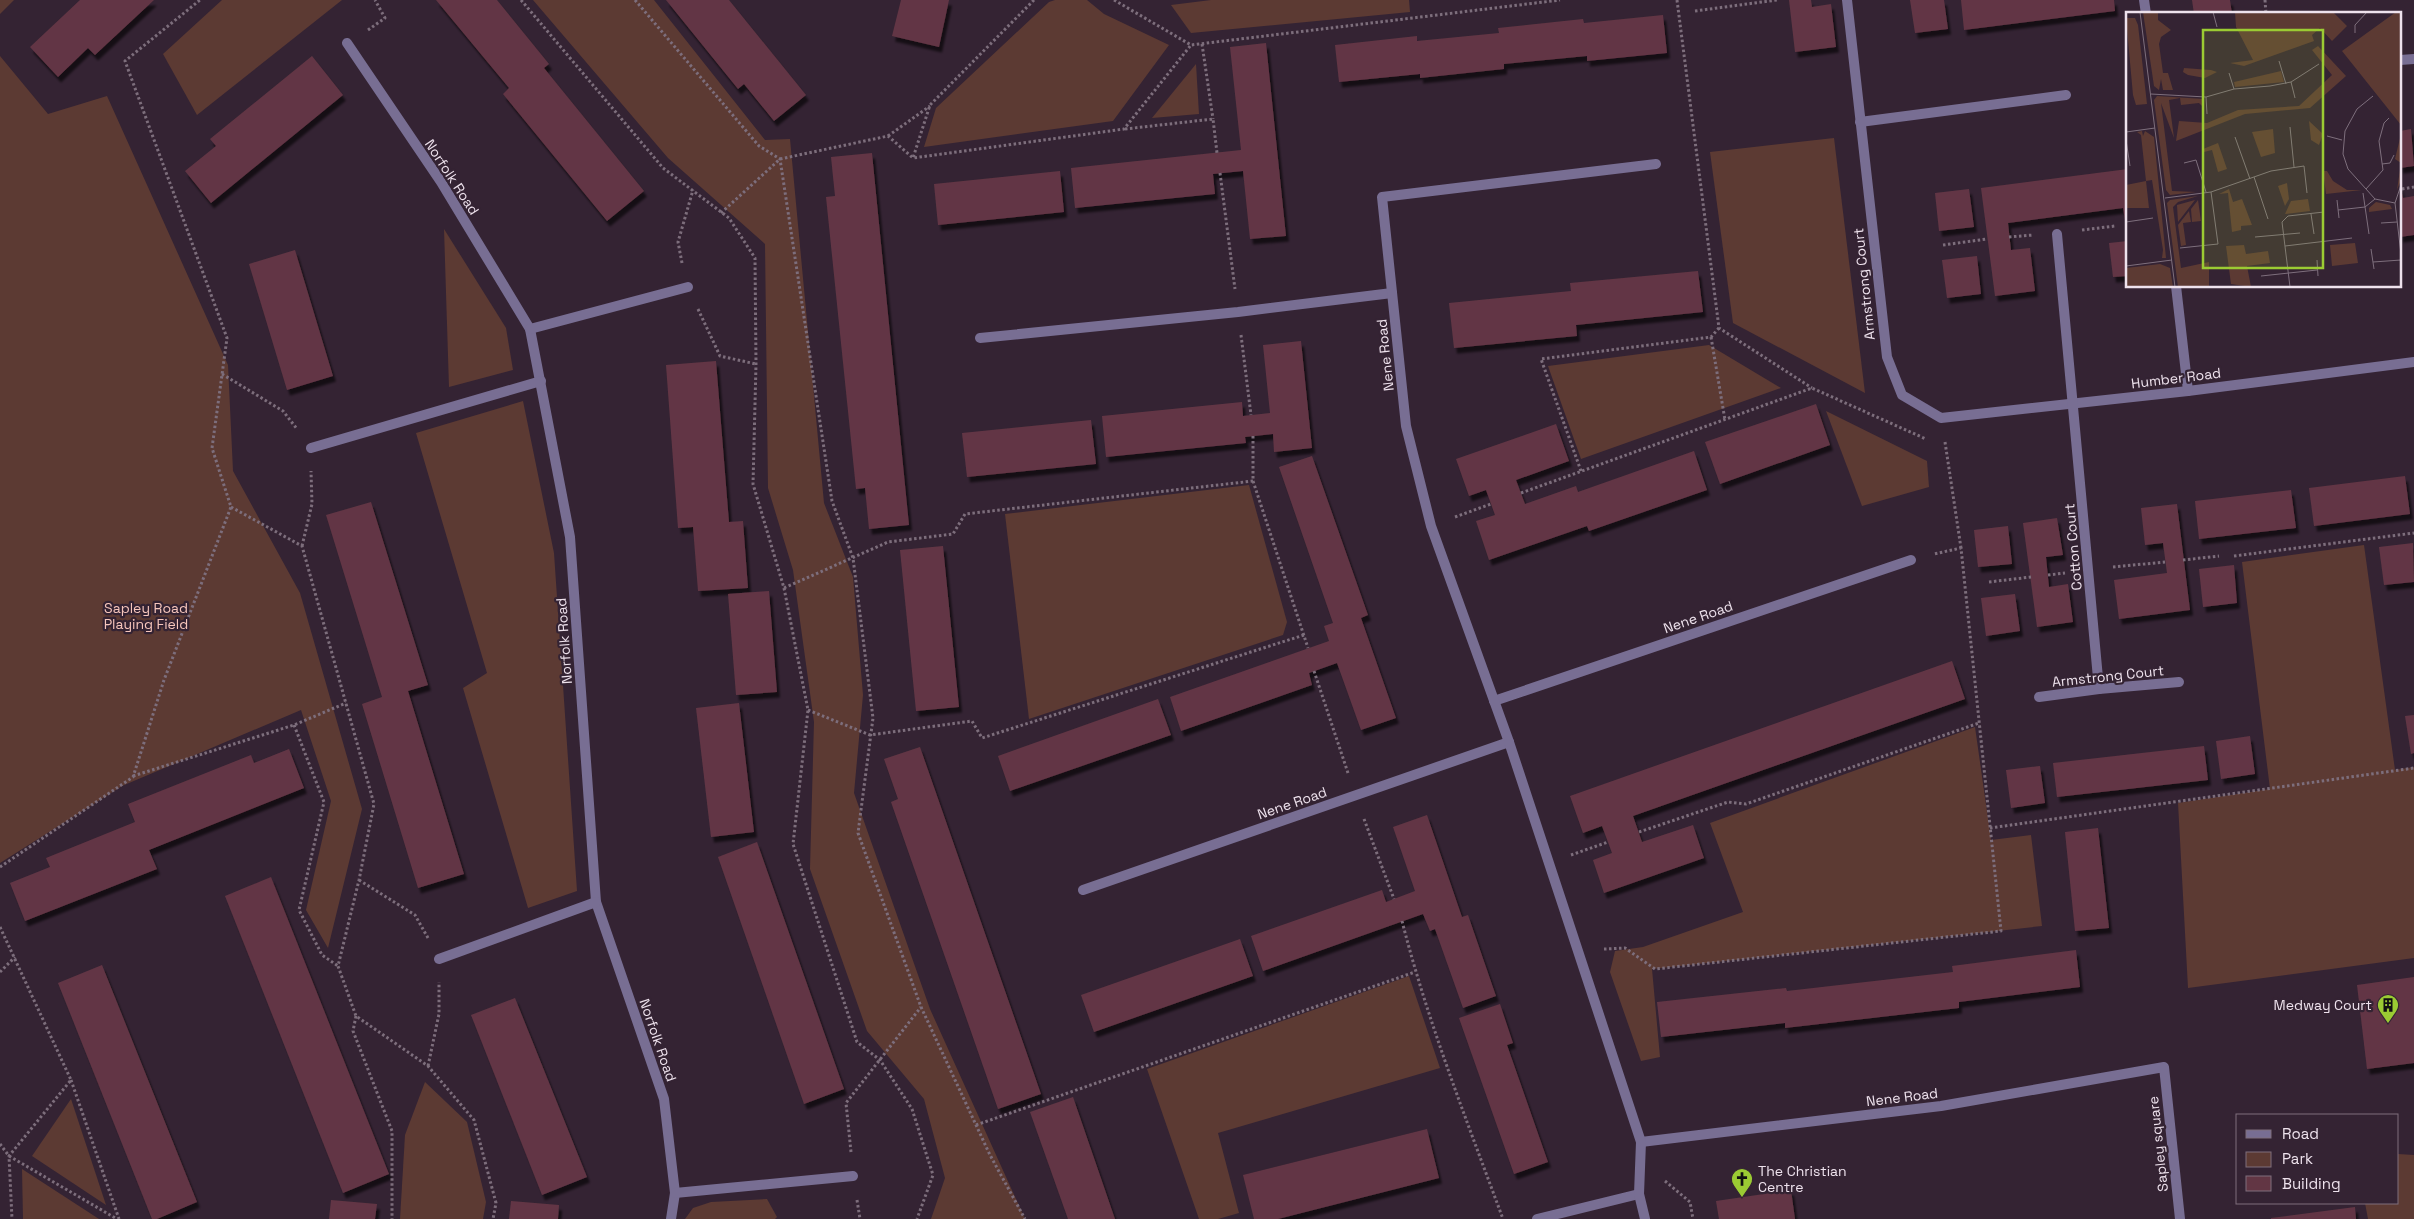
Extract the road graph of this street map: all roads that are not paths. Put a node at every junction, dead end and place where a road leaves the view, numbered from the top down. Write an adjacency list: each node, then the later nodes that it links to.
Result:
1 (1847, 0): 4 (street, Armstrong Court)
2 (347, 43): 10 (street, Norfolk Road)
3 (2066, 95): 4 (street)
4 (1860, 122): 16 (street, Armstrong Court)
5 (1656, 164): 9 (street, Nene Road)
6 (2057, 234): 15 (street)
7 (688, 286): 10 (street)
8 (2176, 288): 14 (street)
9 (1392, 293): 11 (street); 22 (street, Nene Road)
10 (530, 329): 13 (street, Norfolk Road)
11 (980, 338)
12 (2414, 362): 14 (street, Humber Road)
13 (541, 381): 17 (street); 25 (street, Norfolk Road)
14 (2188, 391): 15 (street, Humber Road)
15 (2074, 403): 16 (street, Humber Road); 20 (street, Cotton Court)
16 (1941, 418)
17 (311, 448)
18 (1911, 560): 22 (street, Nene Road)
19 (2179, 682): 20 (street, Armstrong Court)
20 (2099, 689): 21 (street, Armstrong Court)
21 (2039, 697)
22 (1494, 701): 23 (street, Nene Road)
23 (1509, 742): 24 (street, Nene Road); 28 (street, Nene Road)
24 (1083, 890)
25 (596, 902): 26 (street); 30 (street, Norfolk Road)
26 (439, 959)
27 (2164, 1067): 28 (street, Nene Road); 35 (street, Sapley square)
28 (1641, 1142): 31 (street, Nene Road)
29 (853, 1176): 30 (street)
30 (675, 1192): 32 (street, Norfolk Road)
31 (1640, 1194): 33 (street); 34 (street, Nene Road)
32 (671, 1219)
33 (1537, 1219)
34 (1645, 1219)
35 (2180, 1219)

